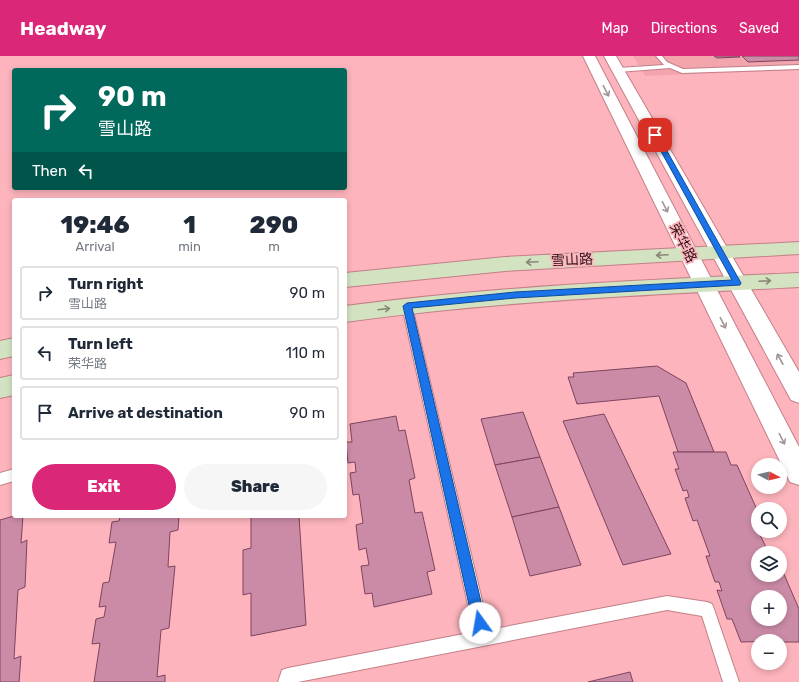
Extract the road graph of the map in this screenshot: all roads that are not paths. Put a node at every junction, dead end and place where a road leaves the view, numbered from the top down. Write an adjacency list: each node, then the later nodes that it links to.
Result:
1 (589, 56): 8 (street, 荣华路, one-way to 8)
2 (659, 56): 4 (lane)
3 (614, 63): 4 (lane); 7 (street, 荣华路)
4 (670, 66): 5 (lane)
5 (799, 67)
6 (799, 248): 7 (main road, 雪山路)
7 (720, 252): 8 (main road, 雪山路); 11 (street, 荣华路)
8 (689, 254): 9 (main road, 雪山路, one-way to 9); 12 (street, 荣华路)
9 (347, 280)
10 (799, 280): 11 (main road, one-way to 10)
11 (737, 283): 12 (main road); 19 (street, 荣华路, one-way to 11)
12 (704, 285): 13 (main road); 20 (street, 荣华路, one-way to 20)
13 (407, 306): 14 (main road, one-way to 13); 23 (lane)
14 (347, 314)
15 (12, 347): 16 (main road)
16 (0, 350)
17 (12, 385): 18 (main road)
18 (0, 388)
19 (799, 393)
20 (799, 473)
21 (12, 476): 22 (lane)
22 (0, 479)
23 (483, 638): 24 (lane); 25 (lane)
24 (286, 682)
25 (731, 682)

